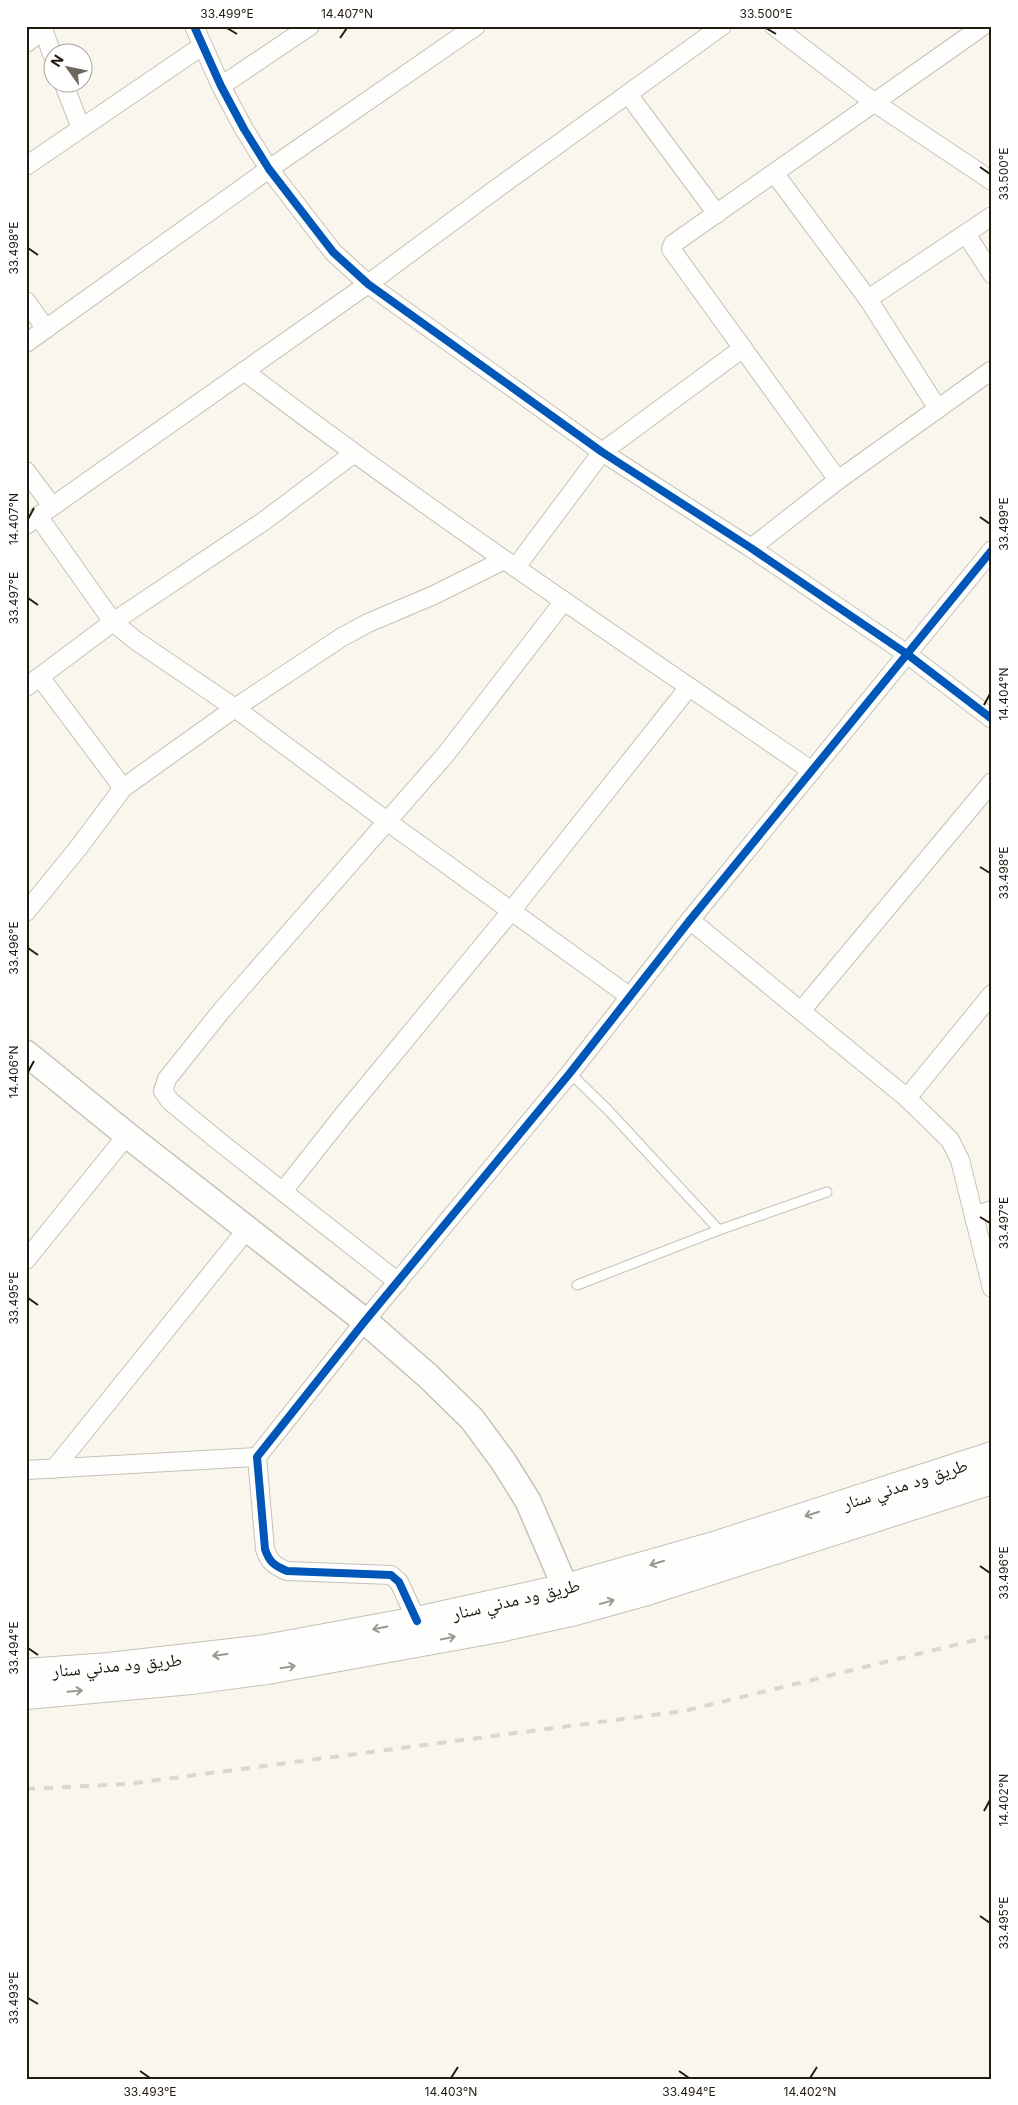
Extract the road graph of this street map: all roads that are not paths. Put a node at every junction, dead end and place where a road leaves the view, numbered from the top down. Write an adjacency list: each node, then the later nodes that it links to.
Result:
1 (194, 26): 11 (street)
2 (310, 26): 12 (street)
3 (476, 26): 8 (street)
4 (722, 26): 14 (street)
5 (774, 26): 15 (street)
6 (983, 26): 15 (street)
7 (42, 29): 9 (street); 10 (street)
8 (457, 32): 18 (street)
9 (47, 42)
10 (26, 43)
11 (202, 46): 12 (street); 16 (street)
12 (221, 86): 18 (street)
13 (68, 92): 16 (street)
14 (628, 94): 21 (street); 25 (street)
15 (875, 103): 19 (street); 20 (street)
16 (82, 128): 17 (street)
17 (26, 166)
18 (269, 169): 25 (street); 28 (street)
19 (775, 174): 21 (street); 26 (street)
20 (992, 181)
21 (717, 214): 30 (street)
22 (992, 216): 23 (street)
23 (966, 234): 24 (street); 26 (street)
24 (992, 274)
25 (368, 284): 31 (street); 34 (street)
26 (868, 299): 33 (street)
27 (26, 301): 28 (street)
28 (46, 329): 29 (street)
29 (26, 343)
30 (743, 348): 34 (street); 37 (street)
31 (244, 370): 35 (street); 38 (street)
32 (992, 370): 33 (street)
33 (938, 409): 37 (street)
34 (602, 452): 39 (street); 41 (street)
35 (353, 454): 41 (street); 43 (street)
36 (26, 471): 38 (street)
37 (838, 480): 39 (street)
38 (39, 515): 43 (street)
39 (751, 548): 44 (street)
40 (992, 550): 44 (street)
41 (510, 563): 42 (street); 47 (street)
42 (564, 601): 46 (street); 52 (street)
43 (113, 622): 45 (street); 47 (street)
44 (907, 654): 48 (street); 49 (street)
45 (33, 682): 51 (street)
46 (689, 687): 49 (street); 53 (street)
47 (235, 708): 51 (street); 52 (street)
48 (992, 719)
49 (812, 771): 55 (street)
50 (992, 782): 58 (street)
51 (123, 788): 54 (street)
52 (388, 822): 53 (street); 63 (street)
53 (512, 910): 57 (street); 63 (street)
54 (26, 912)
55 (690, 920): 57 (street); 58 (street)
56 (992, 994): 61 (street)
57 (629, 996): 60 (street)
58 (801, 1011): 61 (street)
59 (26, 1053): 62 (street)
60 (570, 1074): 68 (lane); 70 (street)
61 (907, 1098): 66 (street)
62 (127, 1135): 67 (street); 69 (street)
63 (284, 1190): 70 (street)
64 (826, 1192): 68 (lane)
65 (992, 1210): 66 (street)
66 (974, 1216): 72 (street)
67 (248, 1228): 73 (street); 76 (street)
68 (719, 1230): 71 (lane)
69 (26, 1260)
70 (398, 1282): 73 (street)
71 (577, 1286)
72 (992, 1288)
73 (365, 1321): 75 (street); 79 (street)
74 (992, 1456): 79 (highway, طريق ود مدني سنار, one-way to 79)
75 (257, 1457): 76 (street); 80 (street)
76 (54, 1469): 77 (street)
77 (26, 1470)
78 (992, 1480): 79 (highway, طريق ود مدني سنار, one-way to 78)
79 (571, 1599): 80 (highway, طريق ود مدني سنار); 82 (highway, طريق ود مدني سنار, one-way to 79)
80 (417, 1621): 81 (highway, طريق ود مدني سنار, one-way to 81)
81 (26, 1673)
82 (26, 1696)

